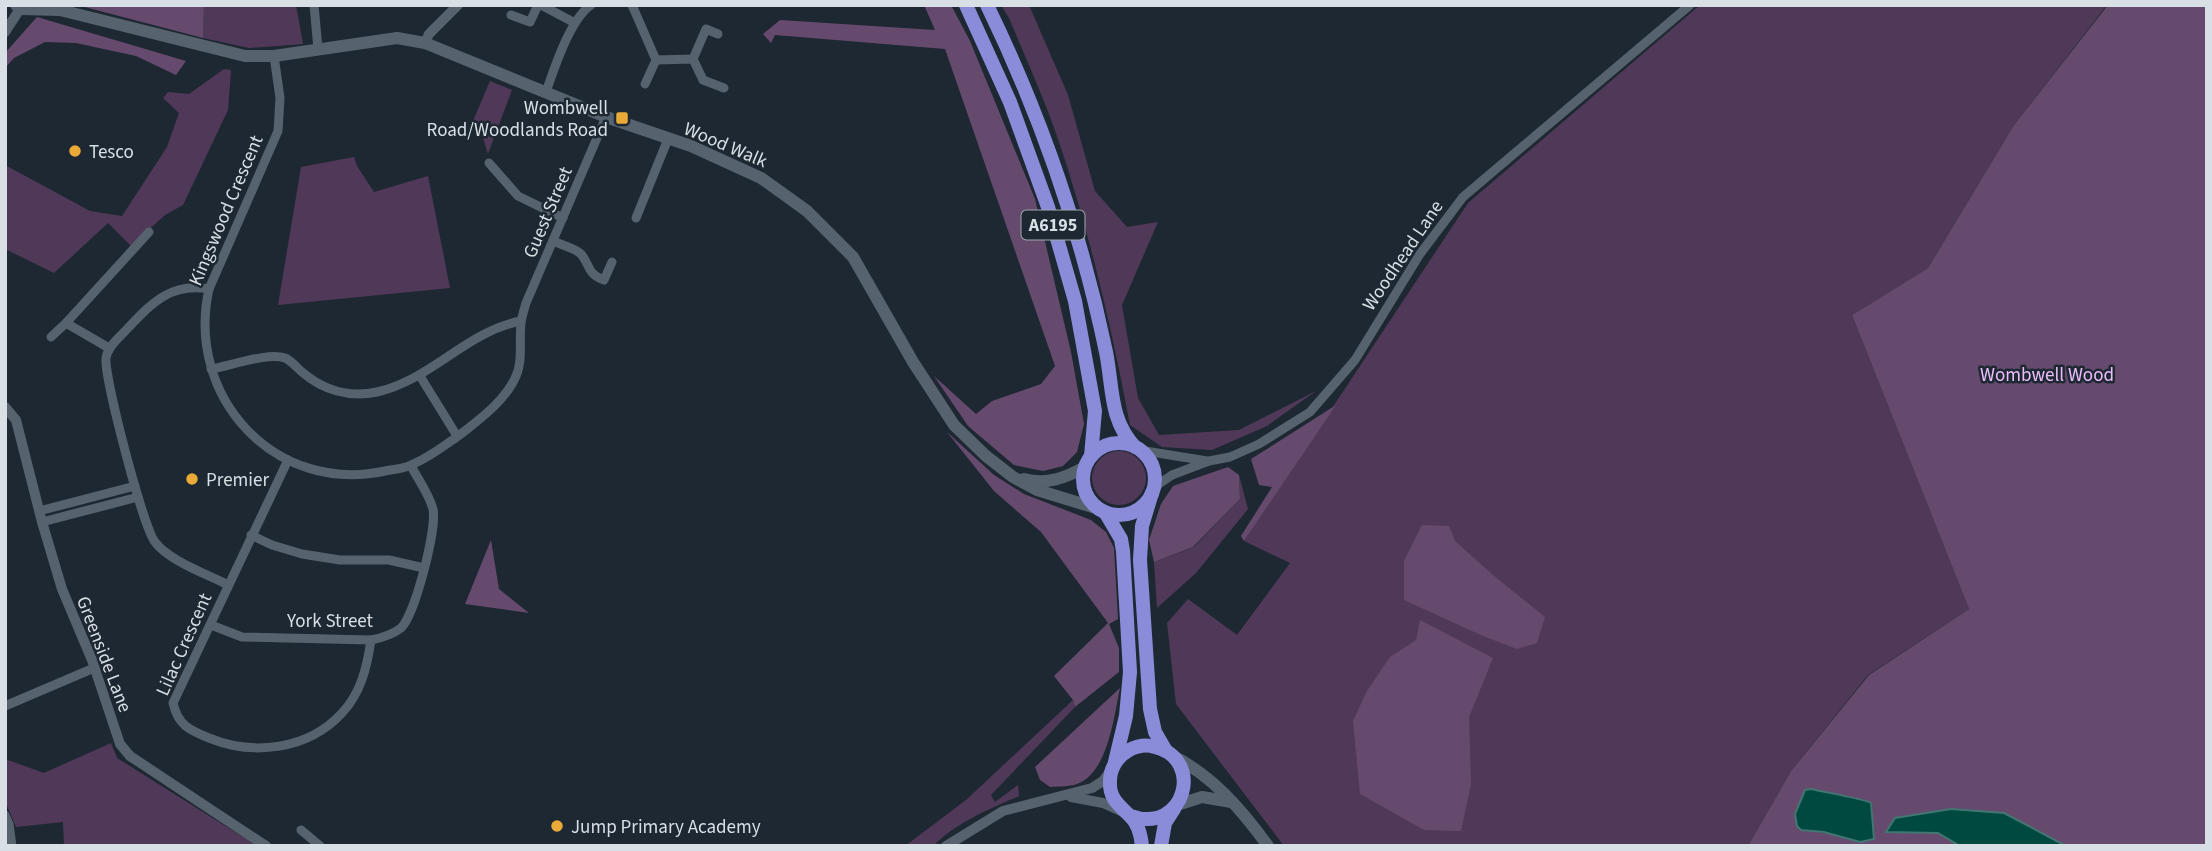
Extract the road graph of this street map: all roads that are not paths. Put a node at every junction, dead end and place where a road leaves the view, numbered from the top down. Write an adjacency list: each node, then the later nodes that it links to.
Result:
1 (314, 5): 15 (street)
2 (458, 5): 14 (street)
3 (540, 5): 10 (street); 11 (street)
4 (591, 5): 11 (street)
5 (632, 5): 18 (street)
6 (966, 5): 41 (highway, A6195)
7 (987, 5): 39 (highway, A6195)
8 (1690, 5): 42 (street, Woodhead Lane)
9 (18, 7): 12 (street); 16 (main road, Wood Walk)
10 (511, 15)
11 (575, 23): 21 (street)
12 (5, 32)
13 (718, 34): 17 (street)
14 (425, 43): 15 (main road, Wood Walk); 21 (main road, Wood Walk)
15 (318, 49): 16 (main road, Wood Walk)
16 (274, 56): 30 (street, Kingswood Crescent)
17 (693, 59): 18 (street); 20 (street)
18 (656, 60): 19 (street)
19 (645, 84)
20 (724, 88)
21 (546, 92): 22 (main road, Wood Walk)
22 (606, 117): 23 (main road, Wood Walk); 25 (street, Guest Street)
23 (668, 139): 26 (street); 44 (main road, Wood Walk)
24 (489, 163): 25 (street)
25 (564, 218): 28 (street, Guest Street)
26 (636, 218)
27 (149, 232): 32 (street)
28 (553, 242): 29 (street); 31 (street, Guest Street)
29 (612, 262)
30 (209, 289): 34 (street); 35 (street, Kingswood Crescent)
31 (521, 321): 36 (street); 38 (street, Guest Street)
32 (66, 323): 33 (street); 34 (street)
33 (51, 337)
34 (109, 348): 45 (street)
35 (211, 369): 36 (street); 40 (street, Kingswood Crescent)
36 (420, 376): 38 (street)
37 (5, 407): 49 (street, Greenside Lane)
38 (457, 436): 43 (street, Kingswood Crescent)
39 (1137, 448): 41 (highway); 42 (street, Woodhead Lane); 46 (highway, A6195)
40 (288, 460): 43 (street, Kingswood Crescent); 50 (street, Lilac Crescent)
41 (1088, 461): 44 (main road); 48 (highway, A6195)
42 (1209, 461): 46 (street, Woodhead Lane)
43 (411, 466): 51 (street, York Street)
44 (1013, 477): 48 (main road, Wood Walk)
45 (135, 486): 47 (street); 49 (street)
46 (1152, 491): 48 (highway); 57 (highway)
47 (138, 497): 49 (street); 52 (street)
48 (1102, 511): 58 (highway, A6195)
49 (40, 516): 55 (street, Greenside Lane)
50 (251, 535): 51 (street); 52 (street, Lilac Crescent)
51 (424, 568): 54 (street, York Street)
52 (228, 585): 53 (street, Lilac Crescent)
53 (211, 625): 54 (street, York Street); 54 (street, Lilac Crescent)
54 (371, 640)
55 (94, 668): 56 (street); 66 (street, Greenside Lane)
56 (5, 706)
57 (1169, 753): 58 (highway); 60 (main road); 61 (highway)
58 (1114, 764): 59 (street); 63 (highway, A6195)
59 (1065, 796): 63 (street); 68 (street)
60 (1231, 802): 61 (main road); 71 (main road)
61 (1175, 806): 63 (highway); 70 (highway)
62 (5, 815): 65 (street)
63 (1129, 815): 69 (highway, A6195)
64 (301, 830): 67 (street)
65 (12, 846)
66 (266, 846)
67 (320, 846)
68 (946, 846)
69 (1142, 846)
70 (1161, 846)
71 (1268, 846)

